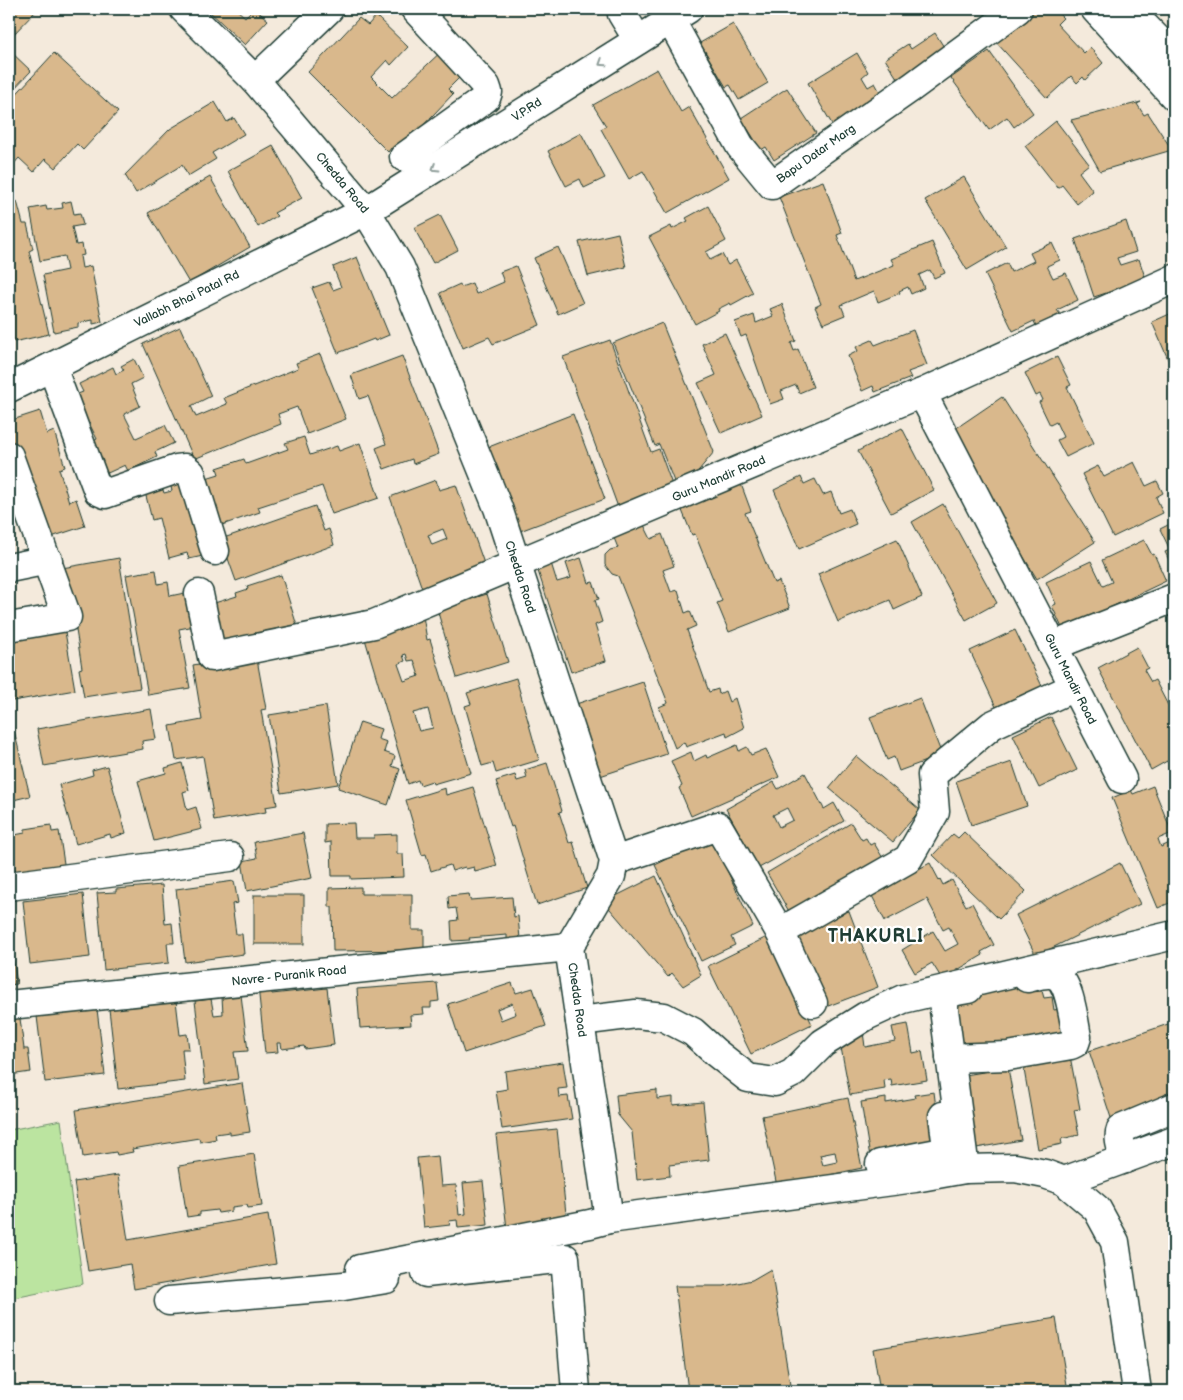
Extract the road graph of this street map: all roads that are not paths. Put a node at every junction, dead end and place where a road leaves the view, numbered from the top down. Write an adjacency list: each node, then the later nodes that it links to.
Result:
1 (184, 9): 11 (street, Chedda Road)
2 (329, 9): 11 (street)
3 (415, 9): 13 (street)
4 (624, 9): 9 (street)
5 (1018, 9): 8 (street, Bapu Datar Marg)
6 (1095, 9): 12 (street)
7 (1128, 9): 10 (street)
8 (679, 14): 9 (street, V.P.Rd)
9 (638, 40): 14 (street, V.P.Rd, one-way to 14)
10 (1174, 56)
11 (255, 80): 16 (street, Chedda Road)
12 (1174, 96)
13 (454, 122): 14 (street); 15 (street)
14 (471, 146): 16 (street, V.P.Rd, one-way to 16)
15 (404, 157)
16 (366, 211): 18 (street, Vallabh Bhai Patal Rd); 24 (street, Chedda Road)
17 (1174, 279): 20 (street, Guru Mandir Road)
18 (52, 367): 19 (street, Vallabh Bhai Patal Rd); 22 (street)
19 (9, 388)
20 (922, 393): 24 (street, Guru Mandir Road); 29 (street, Guru Mandir Road)
21 (9, 456): 23 (street)
22 (215, 551)
23 (48, 560): 25 (street); 28 (street)
24 (516, 565): 26 (street, Guru Mandir Road); 33 (street, Chedda Road)
25 (9, 568)
26 (199, 594)
27 (1174, 598): 29 (street)
28 (9, 627)
29 (1053, 646): 30 (street, Guru Mandir Road)
30 (1074, 687): 31 (street, Guru Mandir Road); 35 (street)
31 (1122, 779)
32 (230, 857): 34 (street)
33 (614, 861): 35 (street); 37 (street, Chedda Road)
34 (9, 886)
35 (780, 932): 38 (street)
36 (1174, 935): 40 (street)
37 (570, 947): 39 (street, Navre - Puranik Road); 40 (street, Chedda Road)
38 (813, 1003)
39 (9, 1005)
40 (580, 1021): 51 (street, Chedda Road)
41 (950, 1058): 41 (street); 44 (street)
42 (938, 1088): 44 (street)
43 (1174, 1107): 46 (street)
44 (954, 1138): 48 (street); 49 (street)
45 (1174, 1141): 46 (street)
46 (1126, 1159): 50 (street)
47 (880, 1164): 48 (street)
48 (913, 1169): 49 (street); 51 (street)
49 (965, 1169): 50 (street)
50 (1064, 1181): 55 (street)
51 (609, 1219): 52 (street)
52 (360, 1269)
53 (169, 1301): 54 (street)
54 (576, 1391)
55 (1137, 1391)

